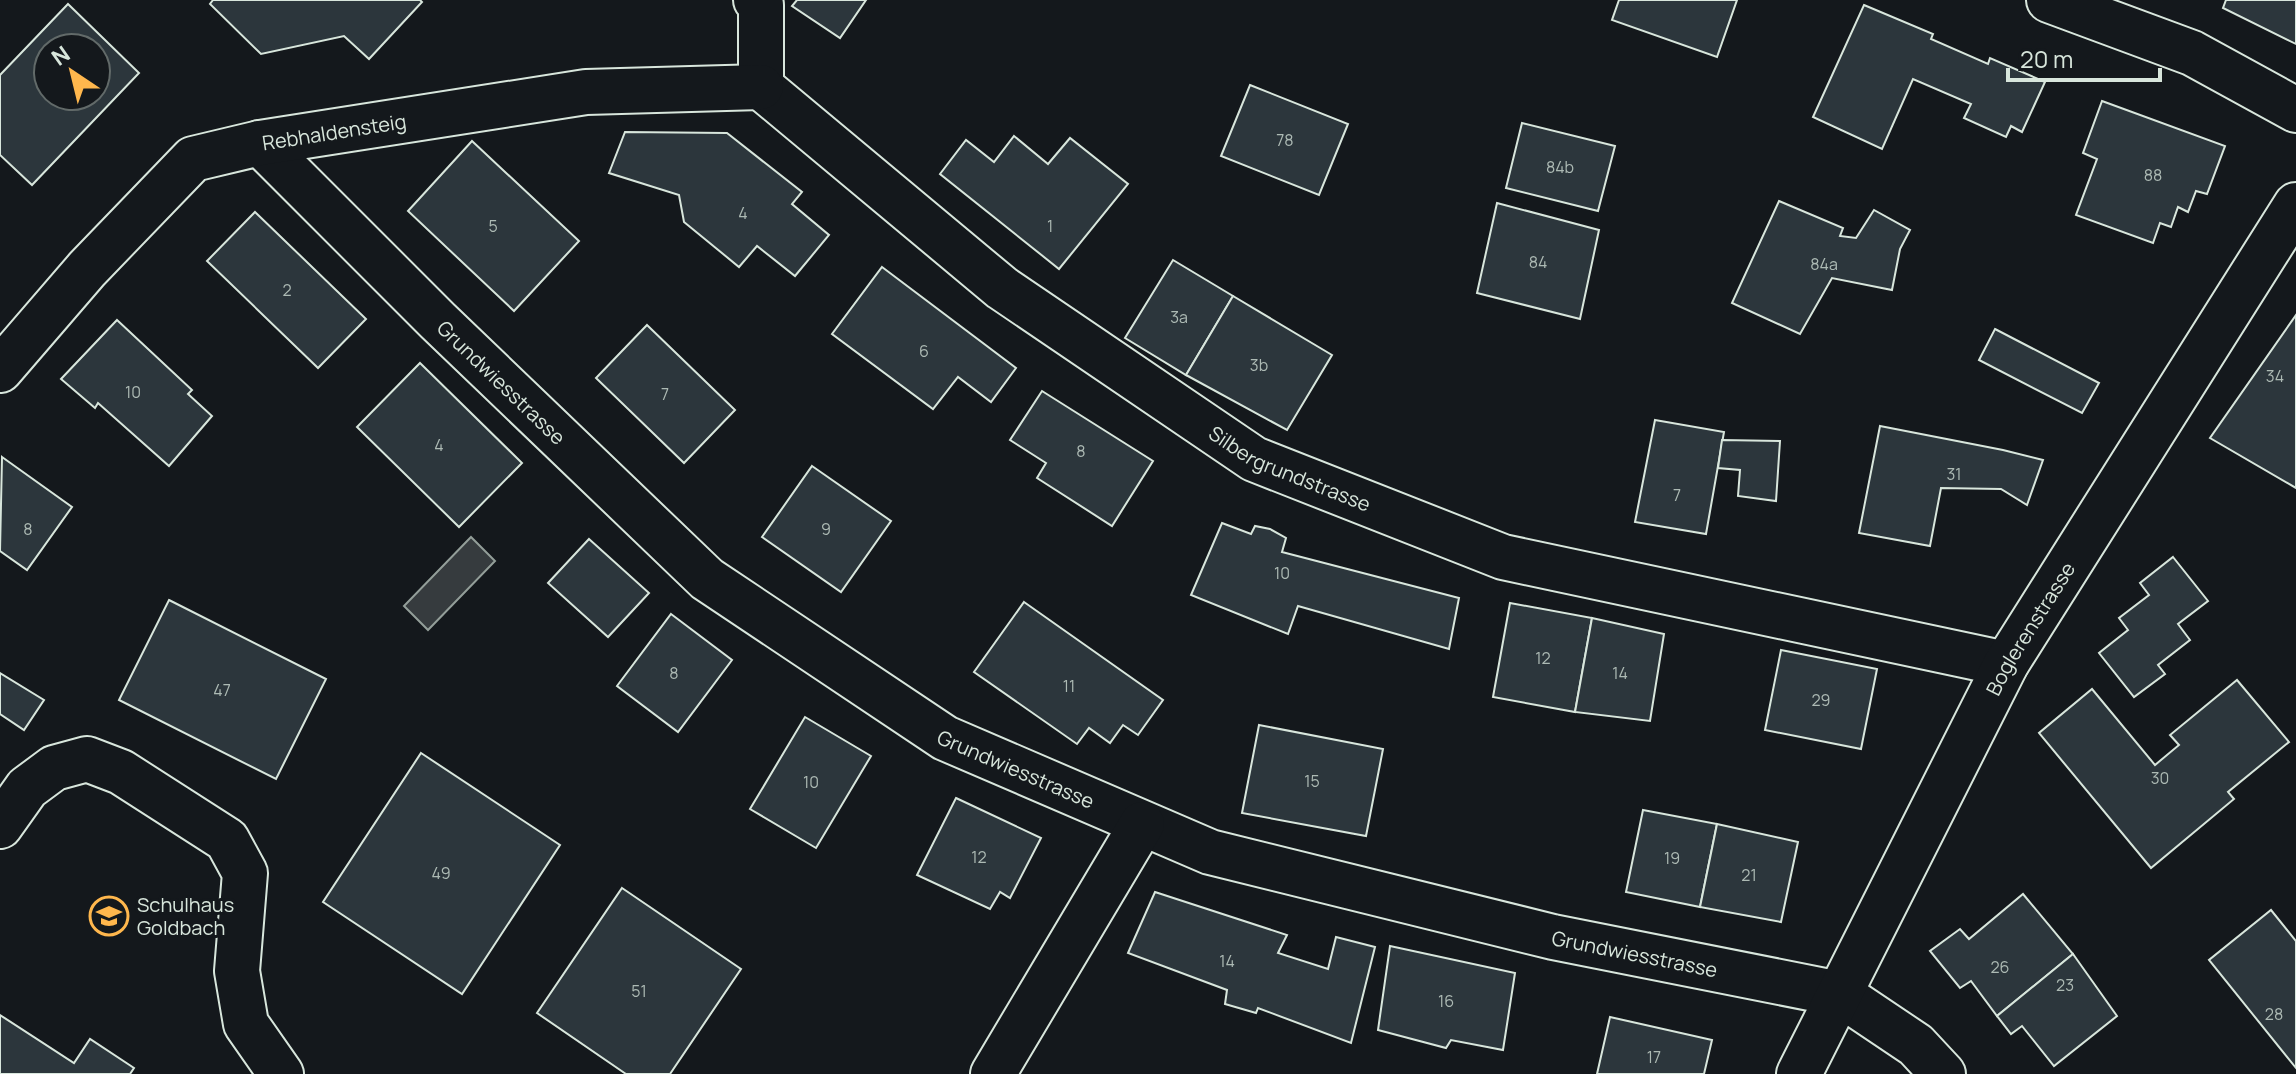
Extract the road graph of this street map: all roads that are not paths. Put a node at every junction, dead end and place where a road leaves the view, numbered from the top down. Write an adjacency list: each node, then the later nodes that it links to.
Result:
1 (756, 0): 3 (street)
2 (2049, 0): 4 (street)
3 (761, 87): 5 (street, Rebhaldensteig); 8 (street, Silbergrundstrasse)
4 (2296, 110)
5 (260, 143): 7 (street, Rebhaldensteig); 9 (street, Grundwiesstrasse)
6 (2296, 205): 8 (street, Boglerenstrasse)
7 (0, 370)
8 (2006, 664): 11 (street, Boglerenstrasse)
9 (1142, 824): 11 (street, Grundwiesstrasse); 13 (street)
10 (0, 826): 12 (street)
11 (1840, 994): 14 (street, Boglerenstrasse); 15 (street, Grundwiesstrasse)
12 (281, 1074)
13 (993, 1074)
14 (1799, 1074)
15 (1943, 1074)

